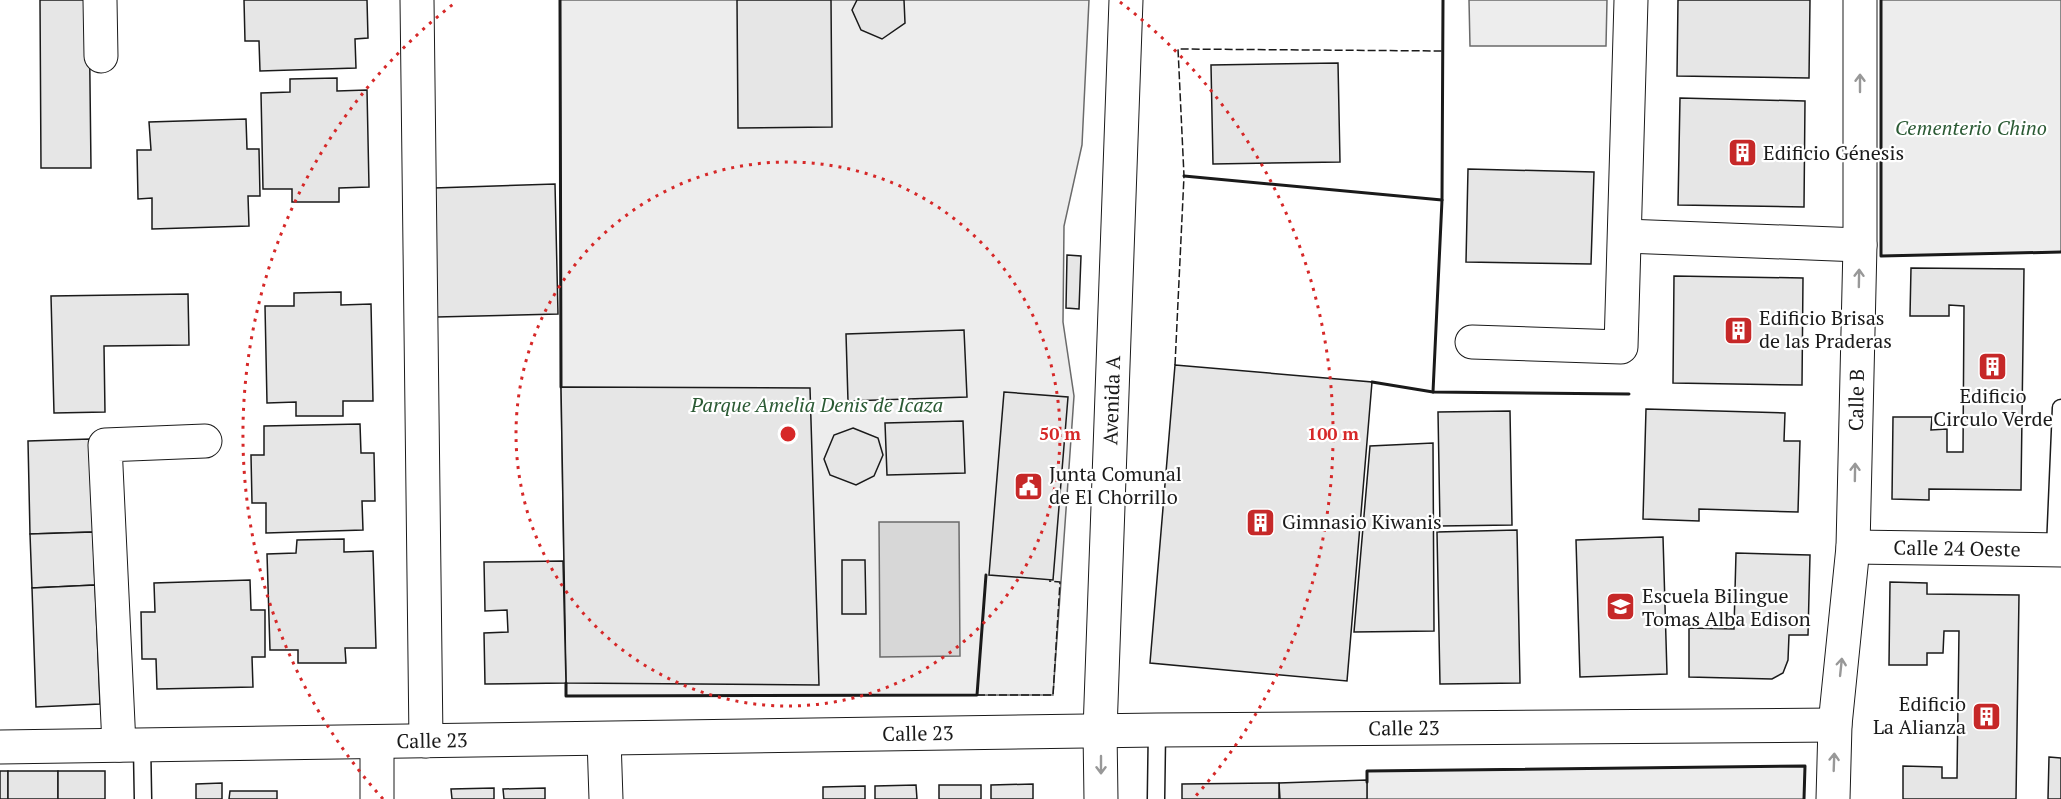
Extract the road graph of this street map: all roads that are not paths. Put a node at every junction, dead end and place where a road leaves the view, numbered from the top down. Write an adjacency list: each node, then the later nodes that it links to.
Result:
1 (100, 0): 6 (street)
2 (417, 0): 18 (street)
3 (1126, 0): 16 (street, Avenida A)
4 (1631, 0): 7 (street)
5 (1860, 0): 8 (street, Calle B, one-way to 5)
6 (100, 56)
7 (1625, 236): 8 (street); 9 (street)
8 (1860, 245): 12 (street, Calle B, one-way to 8)
9 (1472, 342)
10 (2061, 408): 13 (lane)
11 (205, 441): 20 (street)
12 (1853, 547): 13 (street, Calle 24 Oeste); 14 (street, Calle B, one-way to 12)
13 (2058, 550)
14 (1835, 725): 15 (street, Calle 23); 27 (street, Calle B, one-way to 14)
15 (1157, 730): 16 (street, Calle 23); 26 (lane)
16 (1100, 731): 17 (street, Calle 23); 25 (street, Avenida A, one-way to 25)
17 (604, 739): 18 (street, Calle 23); 24 (street)
18 (426, 741): 19 (street, Calle 23)
19 (377, 742): 20 (street, Calle 23); 23 (street)
20 (131, 745): 21 (street, Calle 23); 22 (lane)
21 (0, 747)
22 (143, 799)
23 (377, 799)
24 (606, 799)
25 (1101, 799)
26 (1156, 799)
27 (1833, 799)

